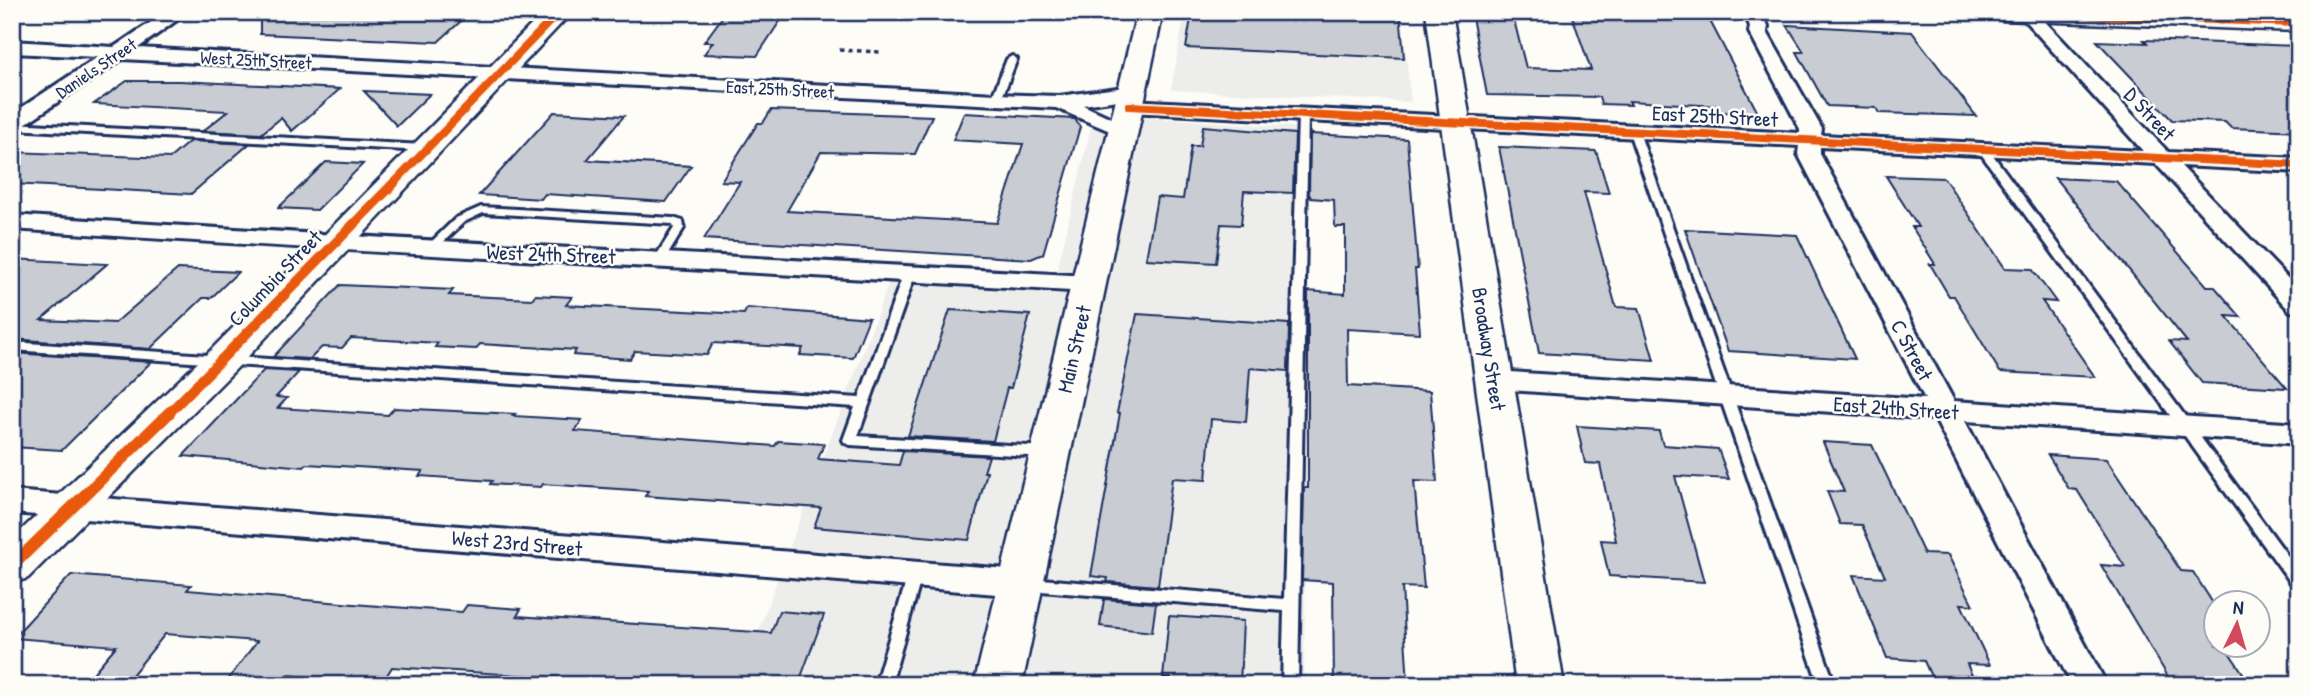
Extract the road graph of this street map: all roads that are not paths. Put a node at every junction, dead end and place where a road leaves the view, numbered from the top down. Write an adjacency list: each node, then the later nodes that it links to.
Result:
1 (179, 12): 9 (street, Daniels Street)
2 (559, 12): 11 (street, Columbia Street)
3 (1150, 12): 14 (street, Main Street)
4 (1438, 12): 16 (street, Broadway Street)
5 (2015, 13): 7 (street); 22 (street, D Street)
6 (1755, 22): 19 (street, C Street)
7 (2299, 23)
8 (12, 47): 9 (street, West 25th Street)
9 (119, 52): 11 (street, West 25th Street); 17 (street, Daniels Street)
10 (1012, 59): 12 (lane)
11 (500, 74): 12 (street, East 25th Street); 20 (street, Columbia Street)
12 (996, 100): 13 (street, East 25th Street)
13 (1059, 102): 14 (street, East 25th Street); 14 (street, East 25th Street)
14 (1128, 110): 15 (street, East 25th Street); 29 (street, Main Street)
15 (1303, 115): 16 (street, East 25th Street); 46 (lane)
16 (1455, 123): 18 (street, East 25th Street); 33 (street, Broadway Street)
17 (12, 125): 20 (lane)
18 (1634, 132): 19 (street, East 25th Street); 34 (lane)
19 (1810, 140): 21 (street, East 25th Street); 36 (street, C Street)
20 (426, 148): 25 (street, Columbia Street)
21 (1983, 149): 22 (street, East 25th Street); 37 (lane)
22 (2165, 159): 23 (street, East 25th Street); 30 (street, D Street)
23 (2299, 165)
24 (12, 222): 25 (street, West 24th Street)
25 (334, 244): 26 (street, West 24th Street); 32 (street, Columbia Street)
26 (430, 249): 27 (street, West 24th Street); 27 (lane)
27 (660, 259): 28 (street, West 24th Street)
28 (909, 275): 29 (street, West 24th Street); 35 (lane)
29 (1089, 284): 39 (street, Main Street)
30 (2299, 305)
31 (12, 346): 32 (lane)
32 (224, 359): 35 (lane); 41 (street, Columbia Street)
33 (1494, 380): 34 (street, East 24th Street); 50 (street, Broadway Street)
34 (1726, 396): 36 (street, East 24th Street); 51 (lane)
35 (863, 403): 39 (lane)
36 (1945, 411): 37 (street, East 24th Street); 52 (street, C Street)
37 (2185, 427): 38 (street, East 24th Street); 45 (lane)
38 (2299, 434)
39 (1051, 453): 44 (street, Main Street)
40 (12, 502): 41 (street, West 23rd Street)
41 (72, 506): 42 (street, Columbia Street); 43 (street, West 23rd Street)
42 (12, 566)
43 (915, 576): 44 (street, West 23rd Street); 47 (lane)
44 (1021, 583): 46 (lane); 48 (street, Main Street)
45 (2299, 583)
46 (1292, 606): 49 (lane)
47 (883, 685)
48 (998, 685)
49 (1290, 685)
50 (1540, 685)
51 (1828, 685)
52 (2090, 685)

